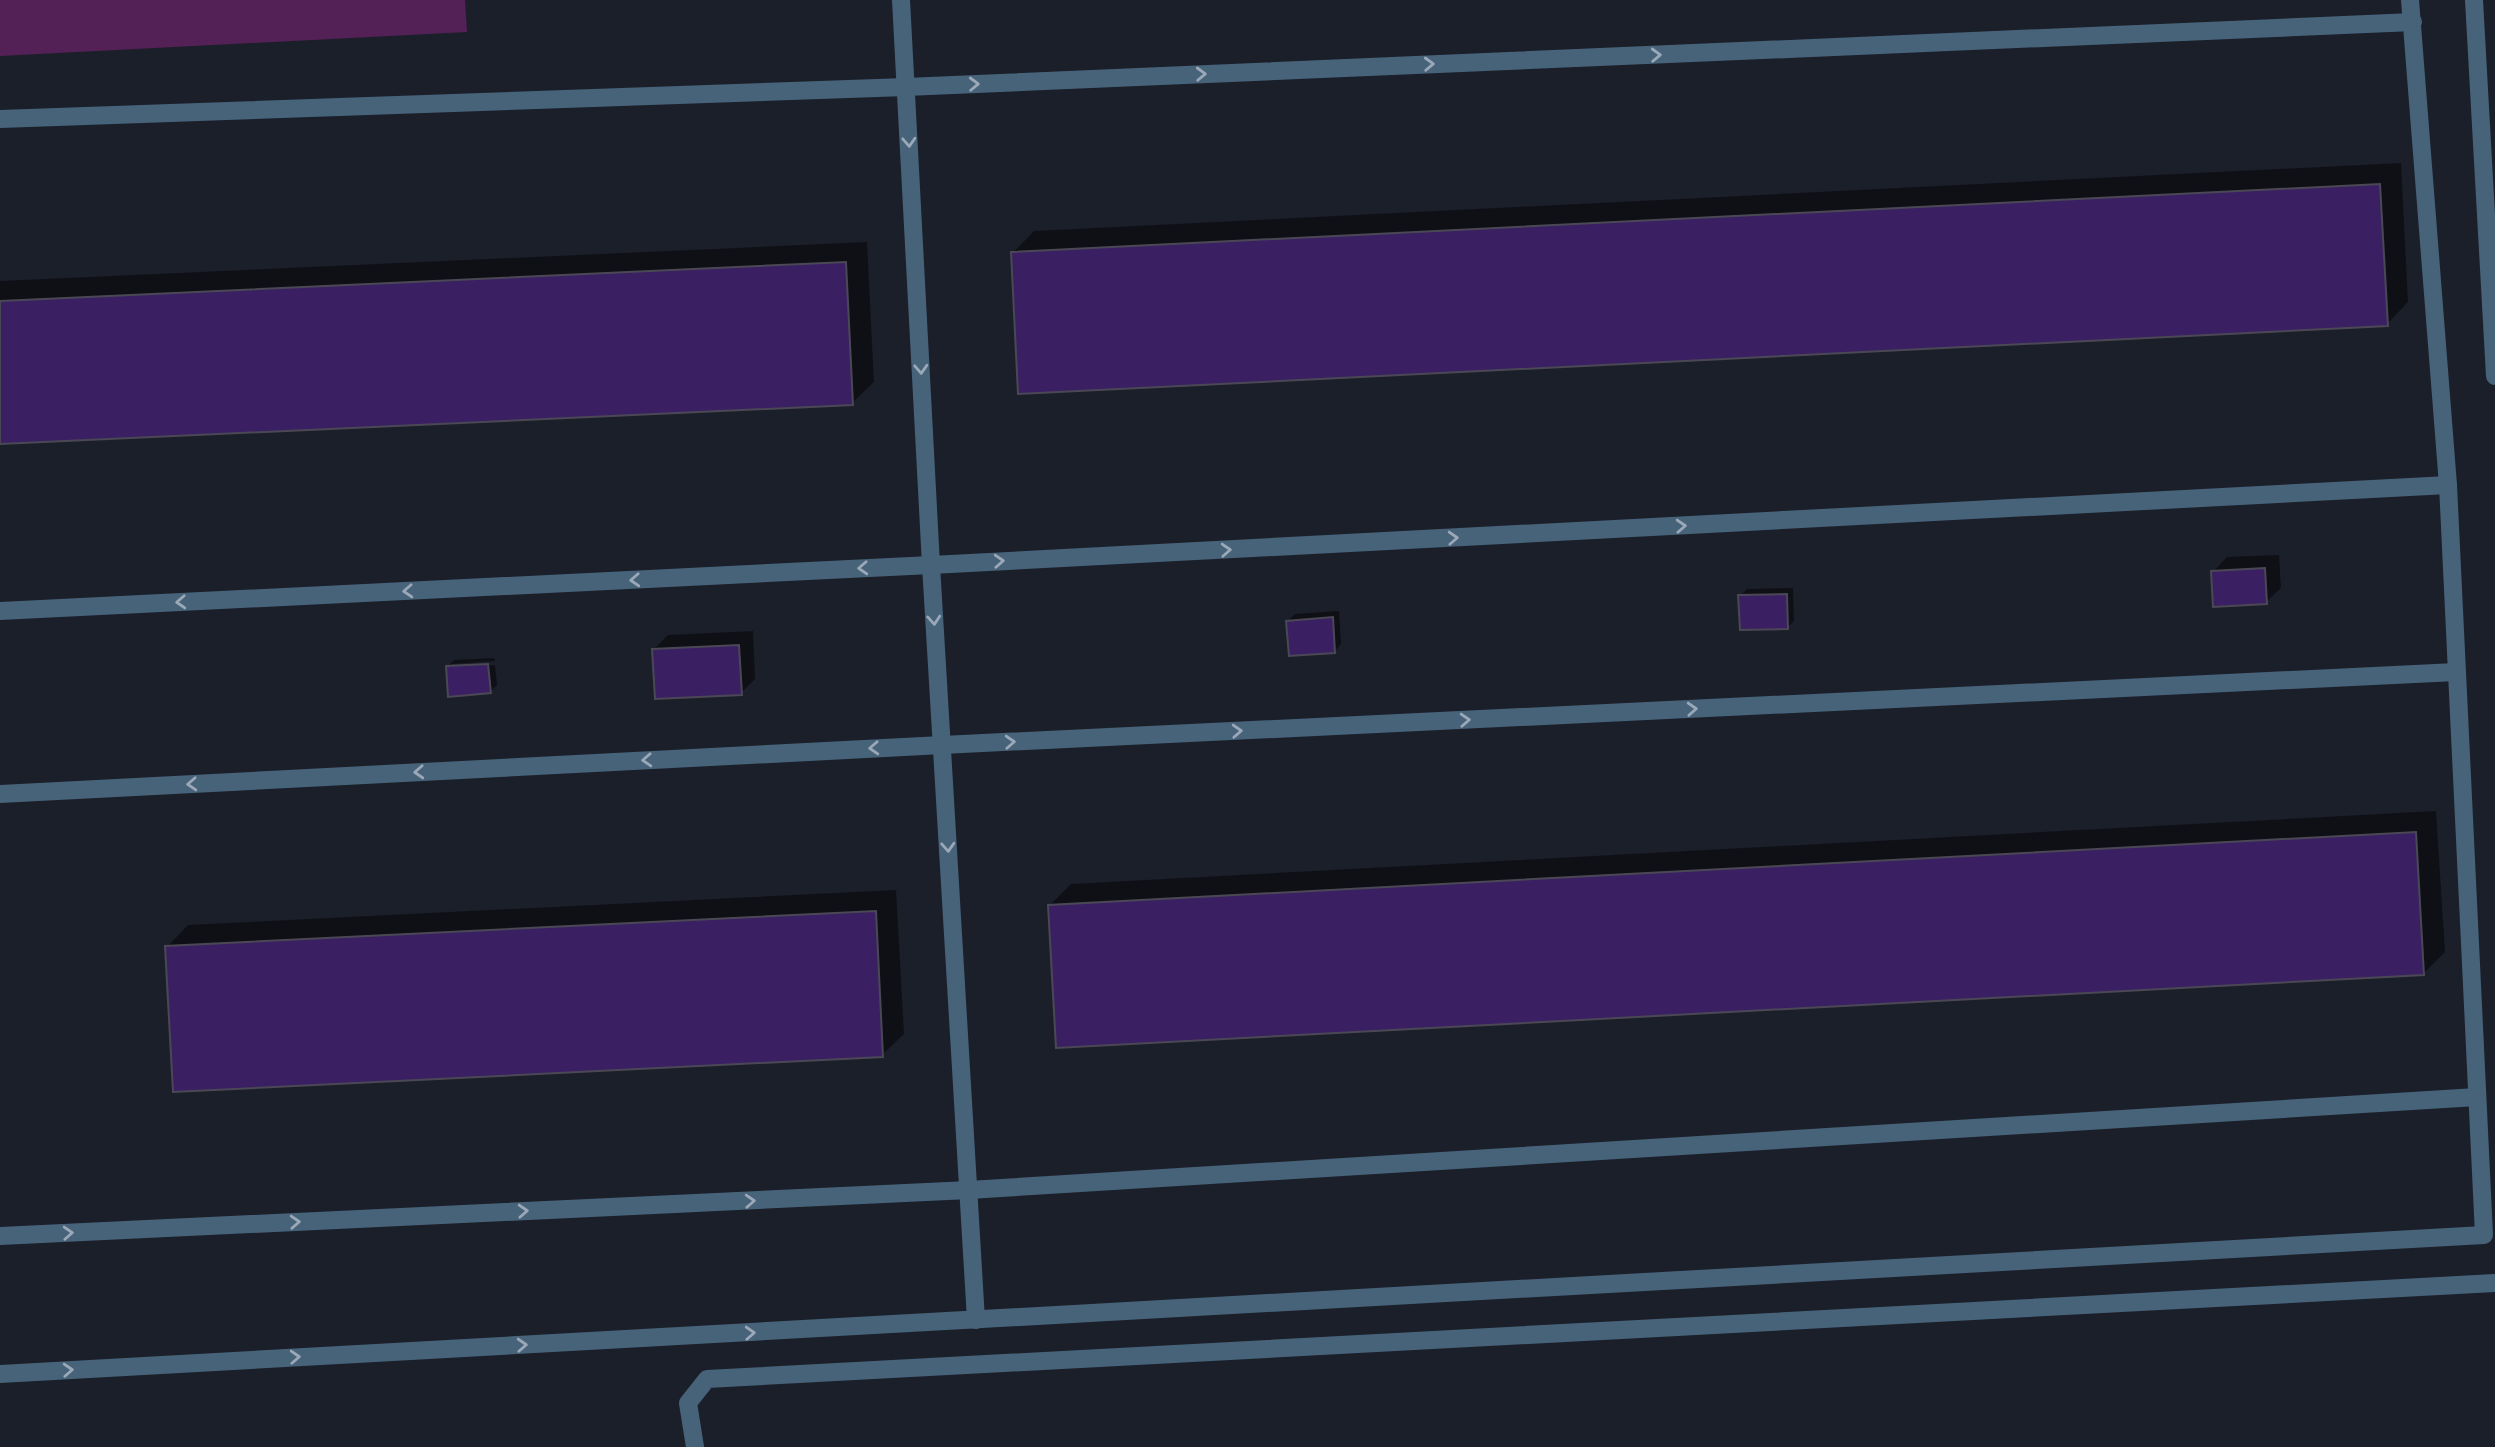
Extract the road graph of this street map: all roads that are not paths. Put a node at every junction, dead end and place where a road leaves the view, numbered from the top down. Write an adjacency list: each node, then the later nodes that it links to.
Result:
1 (901, 0): 5 (street)
2 (2410, 0): 4 (street)
3 (2474, 0): 7 (street)
4 (2413, 22): 5 (street, one-way to 4); 8 (street)
5 (906, 87): 6 (street); 9 (street, one-way to 9)
6 (0, 119)
7 (2495, 376)
8 (2448, 485): 9 (street, one-way to 8); 11 (street)
9 (931, 565): 10 (street, one-way to 10); 12 (street, one-way to 12)
10 (0, 611)
11 (2456, 671): 12 (street, one-way to 11); 14 (street)
12 (942, 745): 13 (street, one-way to 13); 15 (street, one-way to 15)
13 (0, 794)
14 (2477, 1097): 15 (street); 18 (street)
15 (969, 1190): 16 (street, one-way to 15); 18 (street)
16 (0, 1236)
17 (2495, 1283): 20 (street)
18 (976, 1320): 19 (street, one-way to 18)
19 (0, 1374)
20 (695, 1447)

